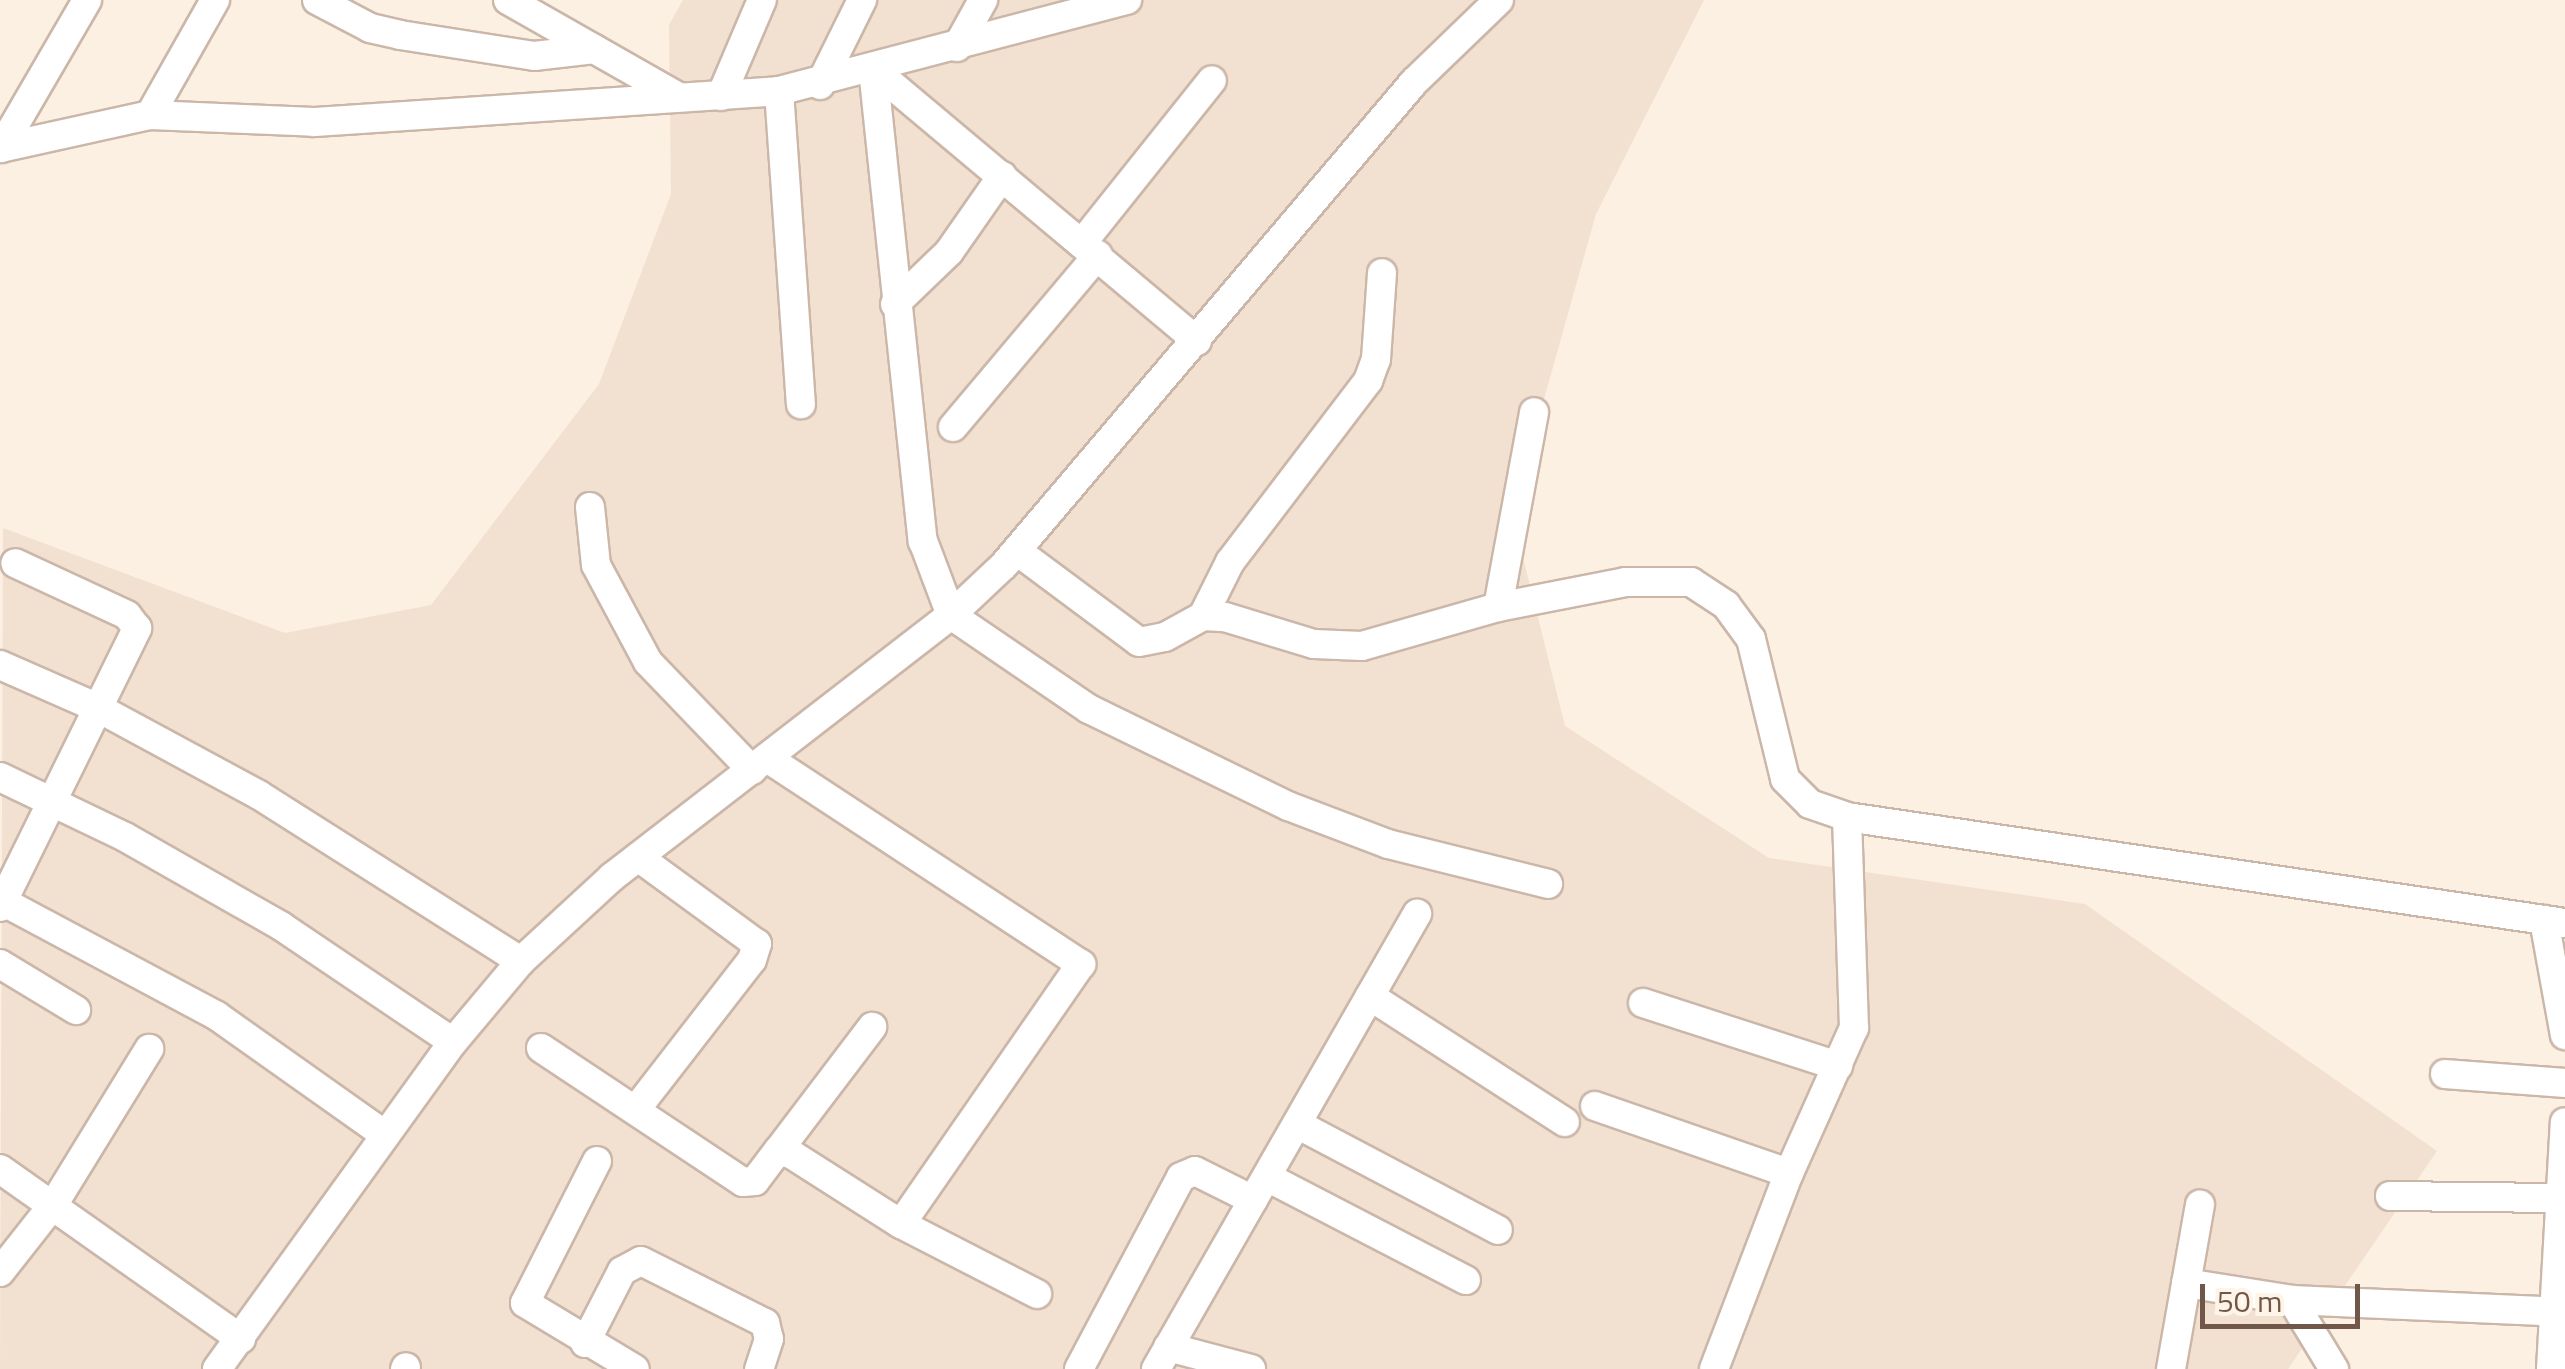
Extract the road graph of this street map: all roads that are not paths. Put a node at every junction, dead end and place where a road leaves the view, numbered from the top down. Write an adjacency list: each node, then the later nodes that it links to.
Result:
1 (87, 0): 19 (street)
2 (215, 0): 18 (street)
3 (317, 0): 11 (street)
4 (508, 0): 11 (street)
5 (762, 0): 16 (street)
6 (862, 0): 14 (street)
7 (983, 0): 10 (street)
8 (1127, 0): 10 (street)
9 (1499, 0): 24 (street)
10 (957, 48): 12 (street)
11 (595, 49): 17 (street)
12 (874, 69): 14 (street); 20 (street); 23 (street)
13 (1212, 80): 21 (street)
14 (820, 85): 15 (street)
15 (780, 91): 16 (street); 25 (street)
16 (721, 96): 17 (street)
17 (680, 98): 18 (street)
18 (150, 115): 19 (street)
19 (0, 148)
20 (1002, 176): 21 (street); 23 (street)
21 (1090, 249): 24 (street); 27 (street)
22 (1382, 273): 33 (street)
23 (895, 304): 32 (street)
24 (1197, 342): 29 (street)
25 (801, 404)
26 (1534, 412): 31 (street)
27 (953, 427)
28 (590, 508): 36 (street)
29 (1017, 552): 32 (street); 33 (street)
30 (16, 563): 35 (street)
31 (1498, 607): 33 (street); 39 (street)
32 (951, 615): 36 (street); 41 (street)
33 (1203, 616)
34 (0, 666): 35 (street)
35 (100, 709): 38 (street); 45 (street)
36 (759, 764): 40 (street); 73 (street)
37 (0, 777): 38 (street)
38 (54, 802): 42 (street); 52 (street)
39 (1848, 817): 44 (street); 55 (street)
40 (638, 857): 45 (street); 59 (street)
41 (1548, 884)
42 (1, 903): 63 (street)
43 (1417, 914): 47 (street)
44 (2554, 922): 51 (street)
45 (522, 961): 52 (street)
46 (0, 964): 49 (street)
47 (1370, 996): 60 (street); 62 (street)
48 (1643, 1002): 55 (street)
49 (76, 1010)
50 (872, 1028): 64 (street)
51 (2565, 1035)
52 (453, 1042): 63 (street)
53 (541, 1048): 59 (street)
54 (149, 1049): 71 (street)
55 (1838, 1066): 67 (street)
56 (2444, 1074): 57 (street)
57 (2565, 1083)
58 (1596, 1106): 67 (street)
59 (638, 1108): 64 (street)
60 (1565, 1122)
61 (2565, 1122): 70 (street)
62 (1297, 1124): 68 (street); 74 (street)
63 (385, 1135): 81 (street)
64 (778, 1151): 73 (street)
65 (598, 1161): 82 (street)
66 (0, 1169): 71 (street)
67 (1788, 1173): 89 (street)
68 (1260, 1188): 76 (street); 83 (street); 87 (street)
69 (2390, 1196): 70 (street)
70 (2562, 1198): 80 (street)
71 (55, 1202): 75 (street); 81 (street)
72 (2200, 1205): 77 (street)
73 (902, 1224): 78 (street)
74 (1498, 1230)
75 (0, 1272)
76 (1466, 1280)
77 (2186, 1284): 79 (street); 90 (street)
78 (1037, 1294)
79 (2292, 1300): 80 (street); 91 (street)
80 (2559, 1312): 92 (street)
81 (241, 1339): 84 (street)
82 (585, 1343): 85 (street); 86 (street)
83 (1162, 1358): 88 (street)
84 (217, 1369)
85 (634, 1369)
86 (759, 1369)
87 (1079, 1369)
88 (1252, 1369)
89 (1714, 1369)
90 (2171, 1369)
91 (2334, 1369)
92 (2550, 1369)

